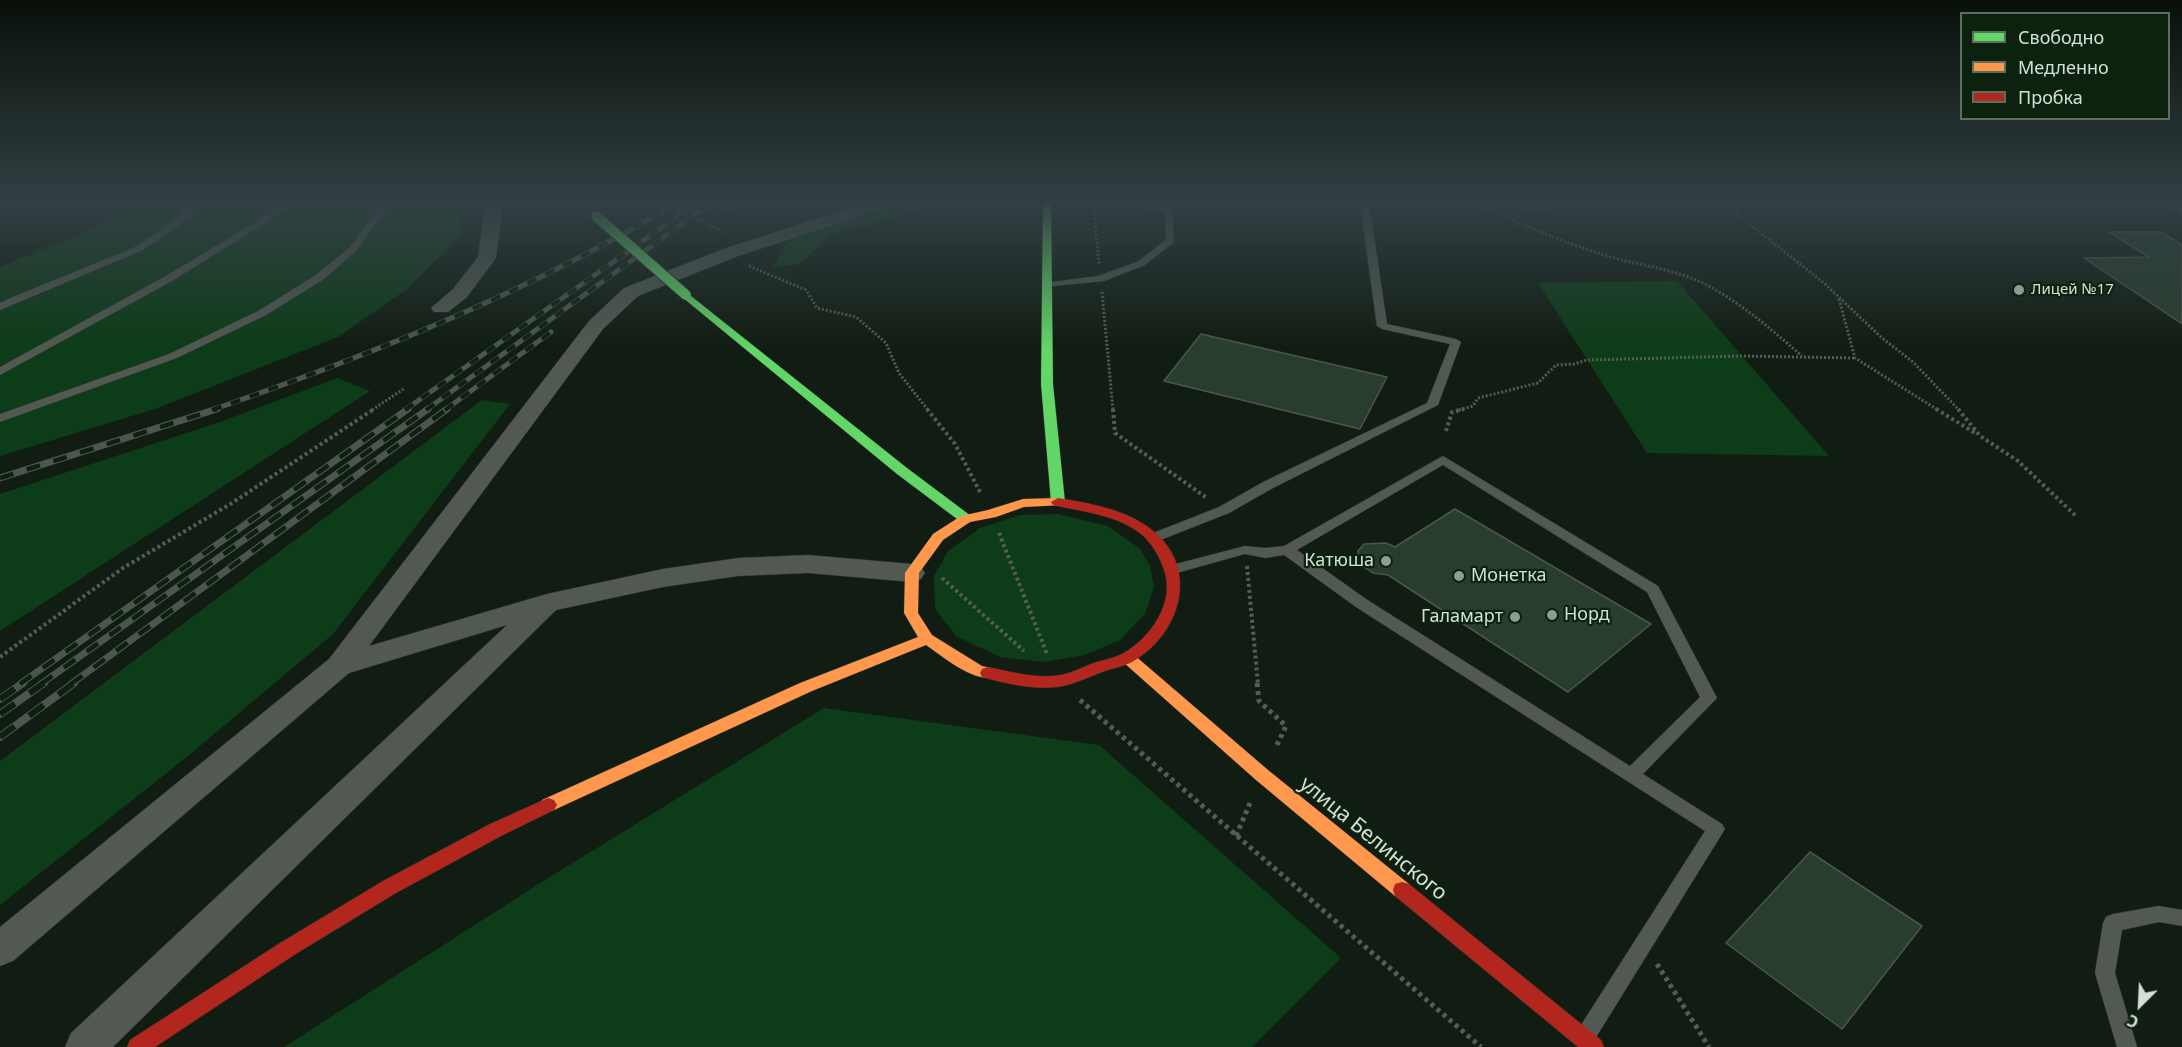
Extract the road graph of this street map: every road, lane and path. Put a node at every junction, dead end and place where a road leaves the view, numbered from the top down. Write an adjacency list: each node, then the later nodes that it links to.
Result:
1 (133, 251): 15 (lane)
2 (214, 251): 19 (lane)
3 (351, 251): 21 (lane)
4 (488, 251): 16 (street)
5 (636, 251): 27 (main road, bridge)
6 (735, 251): 12 (street)
7 (1047, 251): 13 (main road)
8 (1157, 251): 13 (lane)
9 (1371, 251): 28 (lane)
10 (1590, 251): 17 (path)
11 (1783, 251): 14 (path)
12 (732, 252): 25 (path); 36 (street)
13 (1047, 285): 24 (main road)
14 (1839, 299): 18 (path); 23 (path)
15 (0, 307)
16 (441, 308)
17 (1803, 356): 18 (path); 22 (path)
18 (1856, 358): 23 (path)
19 (0, 372)
20 (405, 388): 34 (path)
21 (0, 418)
22 (1446, 431)
23 (1980, 436): 26 (path)
24 (1058, 502): 25 (main road); 28 (main road)
25 (991, 514): 27 (main road)
26 (2076, 516)
27 (966, 519): 31 (main road)
28 (1153, 538): 30 (main road)
29 (1287, 549): 30 (lane); 38 (lane); 38 (lane)
30 (1173, 569): 35 (main road)
31 (922, 572): 32 (street); 33 (main road); 37 (path)
32 (547, 603): 36 (street); 43 (street)
33 (927, 639): 37 (main road); 44 (main road)
34 (0, 657)
35 (1128, 658): 37 (main road); 42 (main road, улица Белинского)
36 (339, 666): 41 (street)
37 (1058, 681)
38 (1631, 775): 40 (lane)
39 (2182, 918): 46 (lane)
40 (1644, 942): 42 (lane); 45 (path)
41 (0, 949)
42 (1589, 1043)
43 (85, 1047)
44 (137, 1047)
45 (1709, 1047)
46 (2127, 1047)

